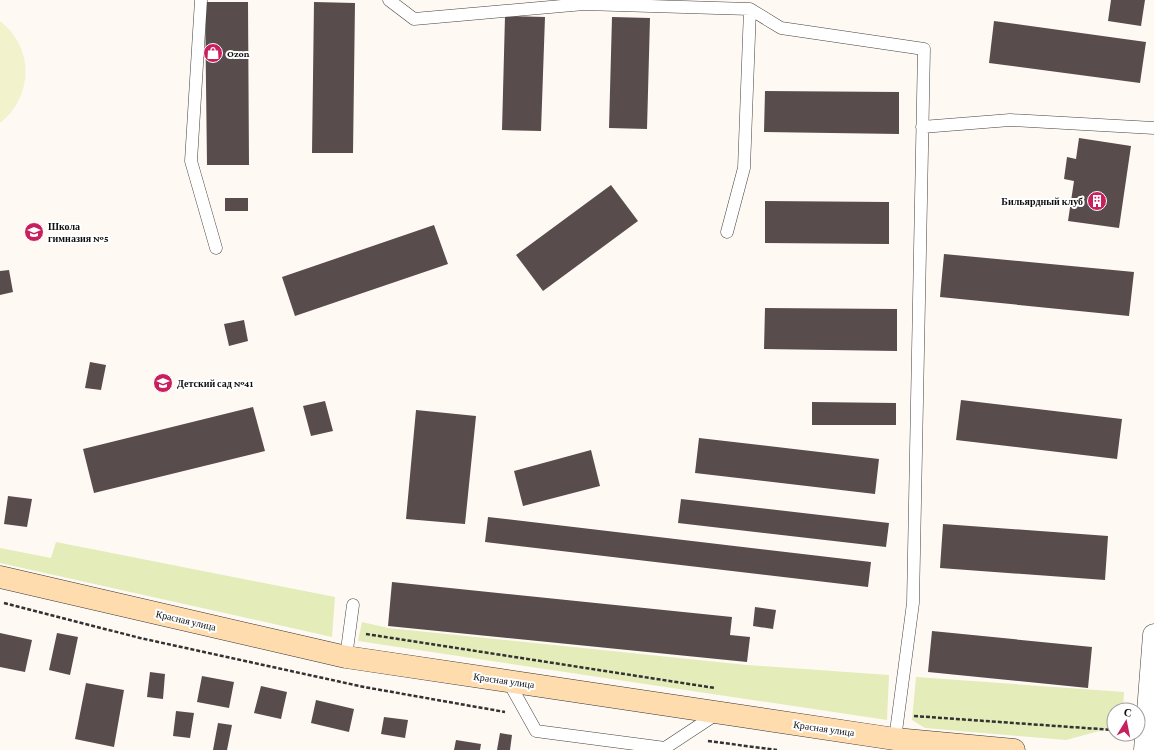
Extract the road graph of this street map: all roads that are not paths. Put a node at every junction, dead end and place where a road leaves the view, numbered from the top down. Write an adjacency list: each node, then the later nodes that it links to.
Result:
1 (201, 0): 8 (lane)
2 (389, 0): 3 (lane)
3 (584, 2): 4 (lane)
4 (750, 9): 5 (lane); 7 (lane)
5 (922, 127): 6 (lane); 15 (lane)
6 (1154, 128)
7 (727, 232)
8 (216, 248)
9 (0, 577): 12 (main road, Красная улица)
10 (353, 606): 12 (lane)
11 (1154, 635): 17 (street)
12 (346, 657): 13 (main road, Красная улица)
13 (508, 681): 14 (main road, Красная улица); 14 (lane)
14 (719, 713): 15 (main road, Красная улица)
15 (895, 739): 16 (main road, Красная улица)
16 (1014, 750)
17 (1145, 750)

